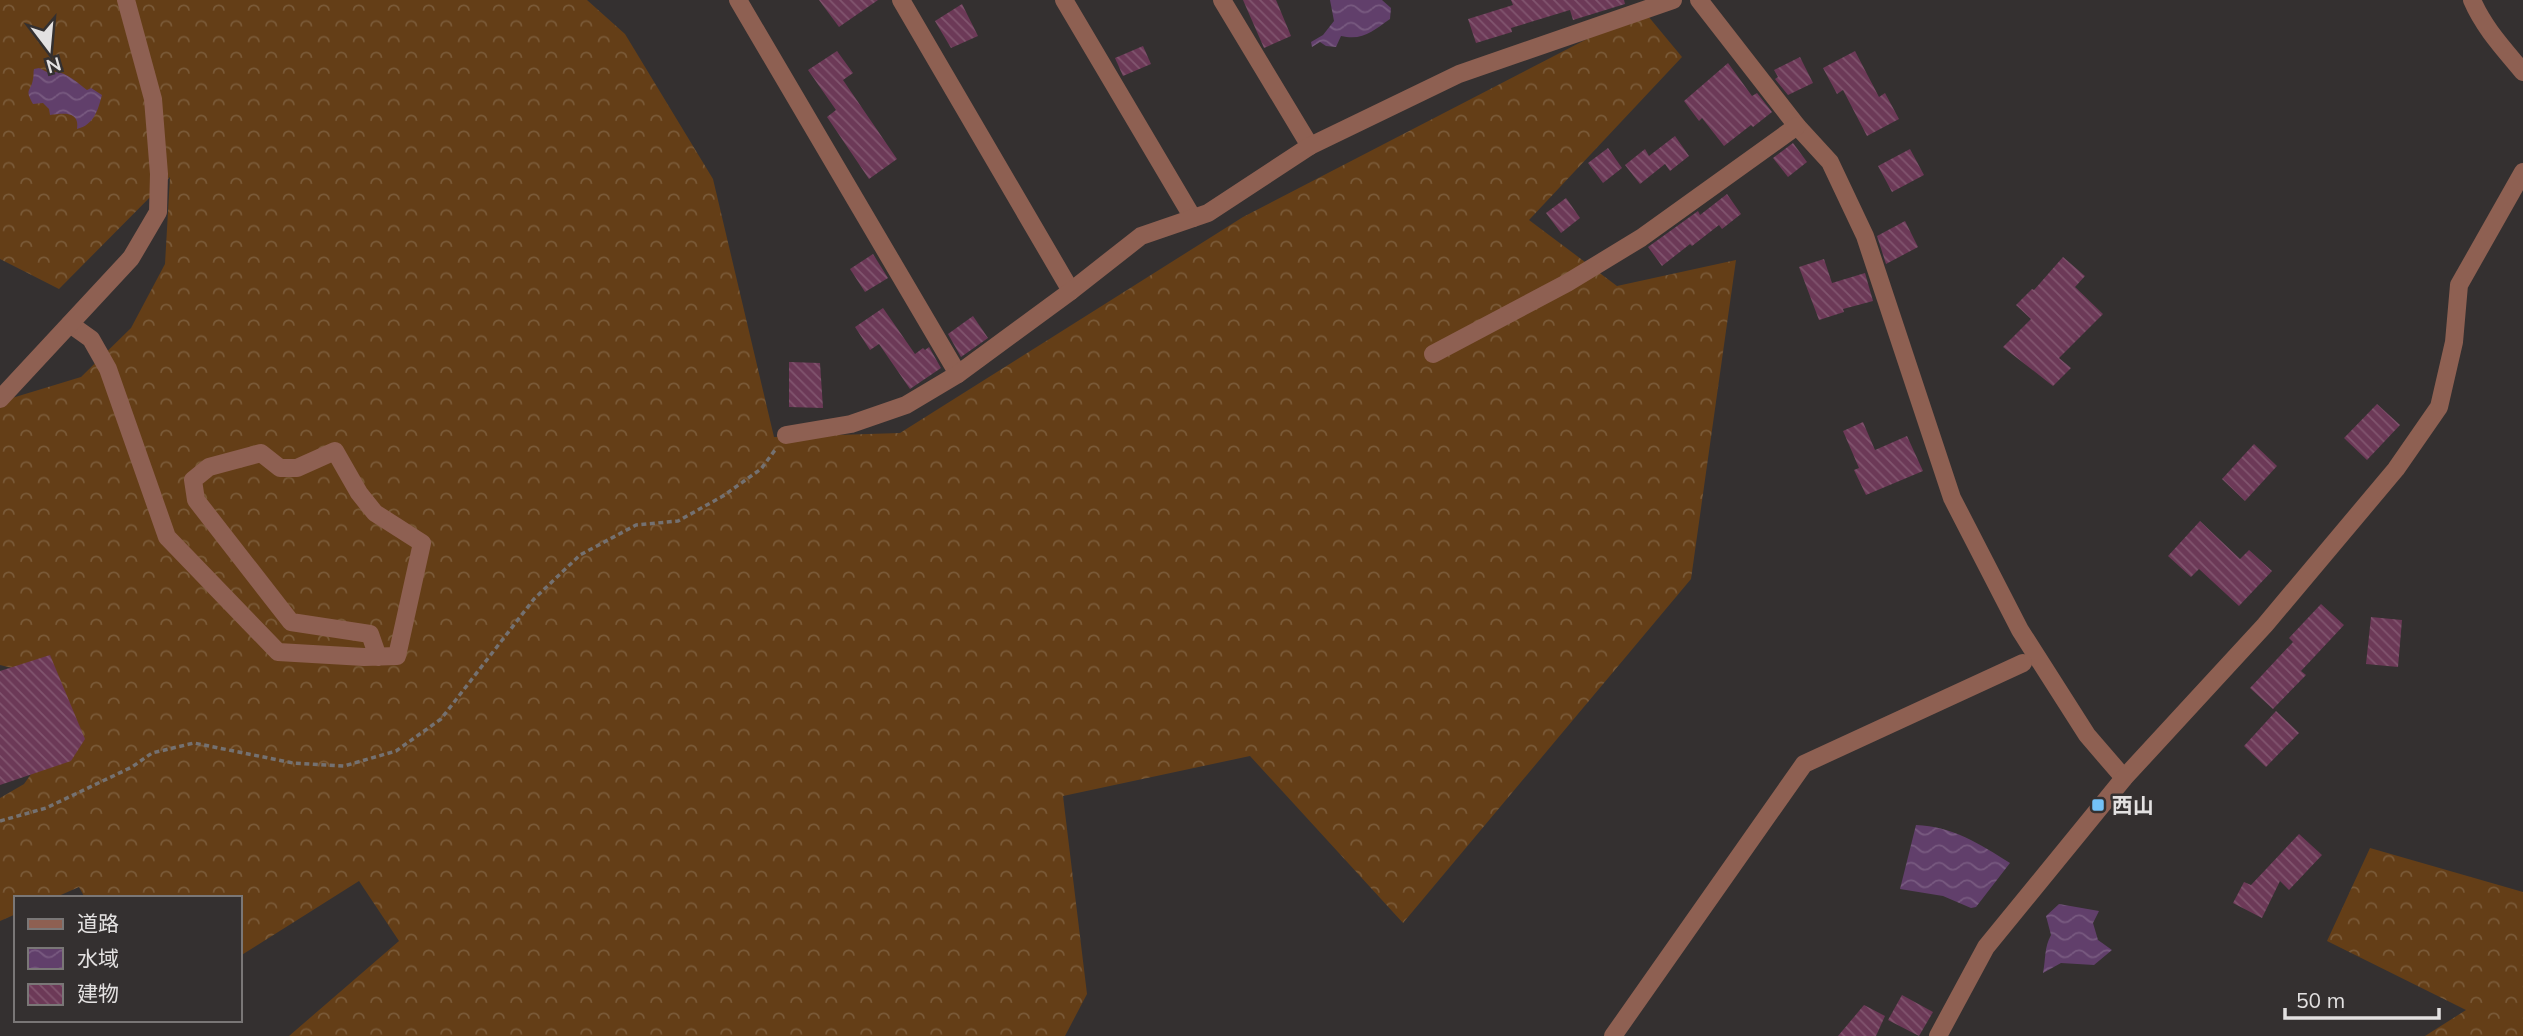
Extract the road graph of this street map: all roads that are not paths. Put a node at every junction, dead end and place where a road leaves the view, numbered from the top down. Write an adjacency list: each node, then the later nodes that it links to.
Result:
1 (125, 0): 15 (street)
2 (738, 0): 17 (street)
3 (901, 0): 14 (street)
4 (1065, 0): 13 (street)
5 (1222, 0): 11 (street)
6 (1673, 0): 11 (street)
7 (1699, 0): 10 (street)
8 (2472, 0): 9 (street)
9 (2523, 72)
10 (1797, 126): 16 (street); 22 (street)
11 (1310, 146): 13 (street)
12 (2523, 172): 22 (street)
13 (1193, 218): 14 (street)
14 (1071, 291): 17 (street)
15 (70, 324): 18 (street); 20 (street)
16 (1433, 354)
17 (958, 374): 19 (street)
18 (4, 388)
19 (786, 435)
20 (377, 657): 20 (street)
21 (2023, 663): 23 (street)
22 (2124, 778): 24 (street)
23 (1613, 1036)
24 (1938, 1036)

